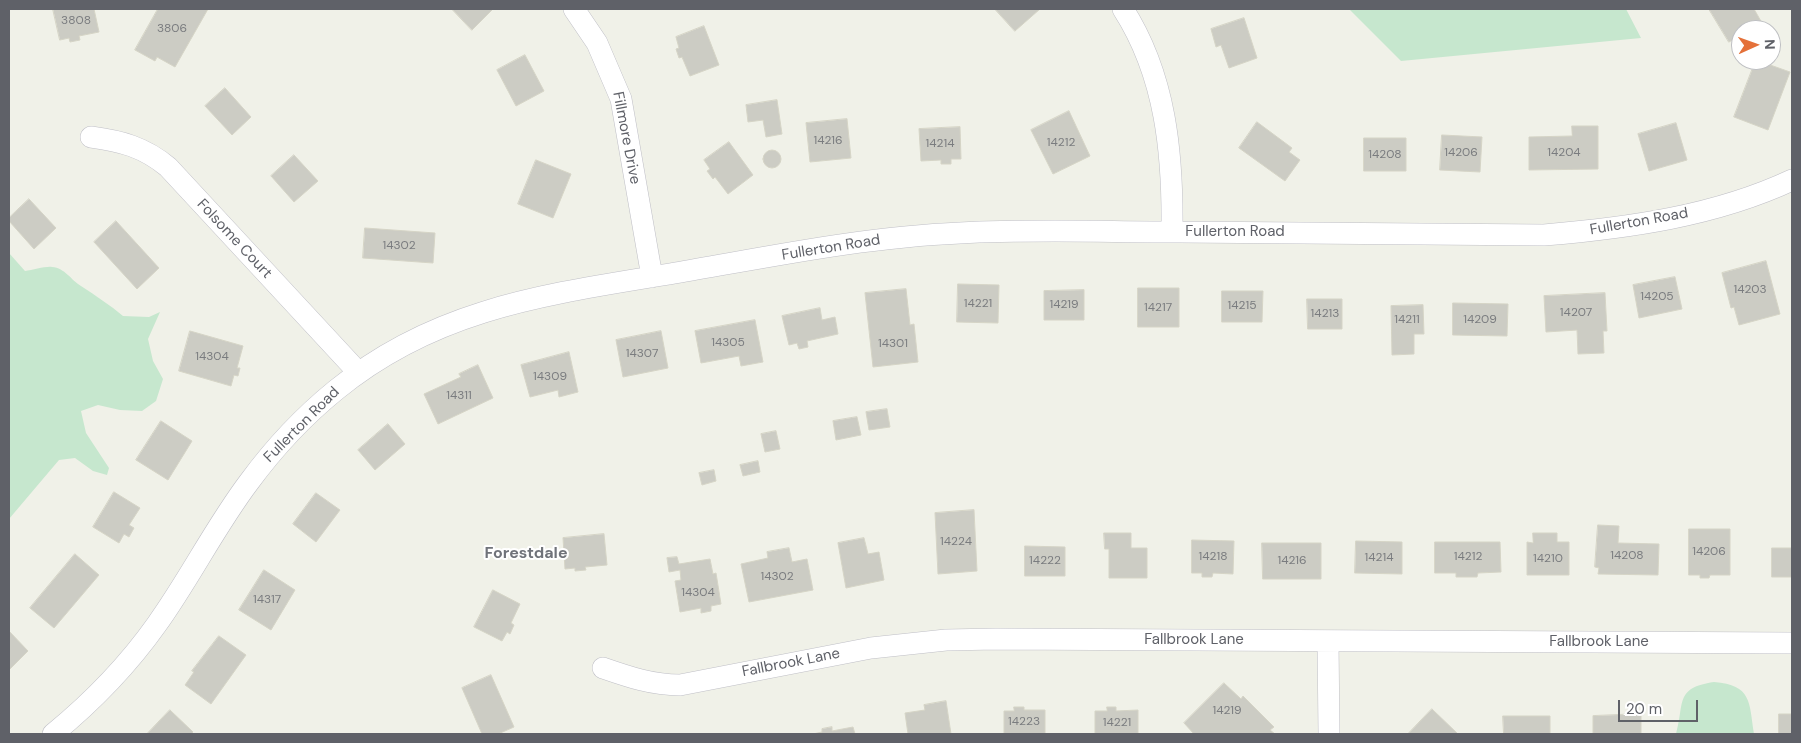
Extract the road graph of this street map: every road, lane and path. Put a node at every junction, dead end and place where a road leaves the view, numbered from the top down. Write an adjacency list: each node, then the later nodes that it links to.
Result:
1 (574, 9): 6 (street, Fillmore Drive)
2 (1123, 9): 5 (street)
3 (91, 137): 7 (street, Folsome Court)
4 (1792, 180): 5 (street, Fullerton Road)
5 (1172, 232): 6 (street, Fullerton Road)
6 (652, 277): 7 (street, Fullerton Road)
7 (358, 372): 11 (street, Fullerton Road)
8 (1328, 641): 9 (street, Fallbrook Lane); 10 (street, Fallbrook Lane); 12 (street)
9 (1792, 643)
10 (603, 668)
11 (53, 734)
12 (1329, 734)

